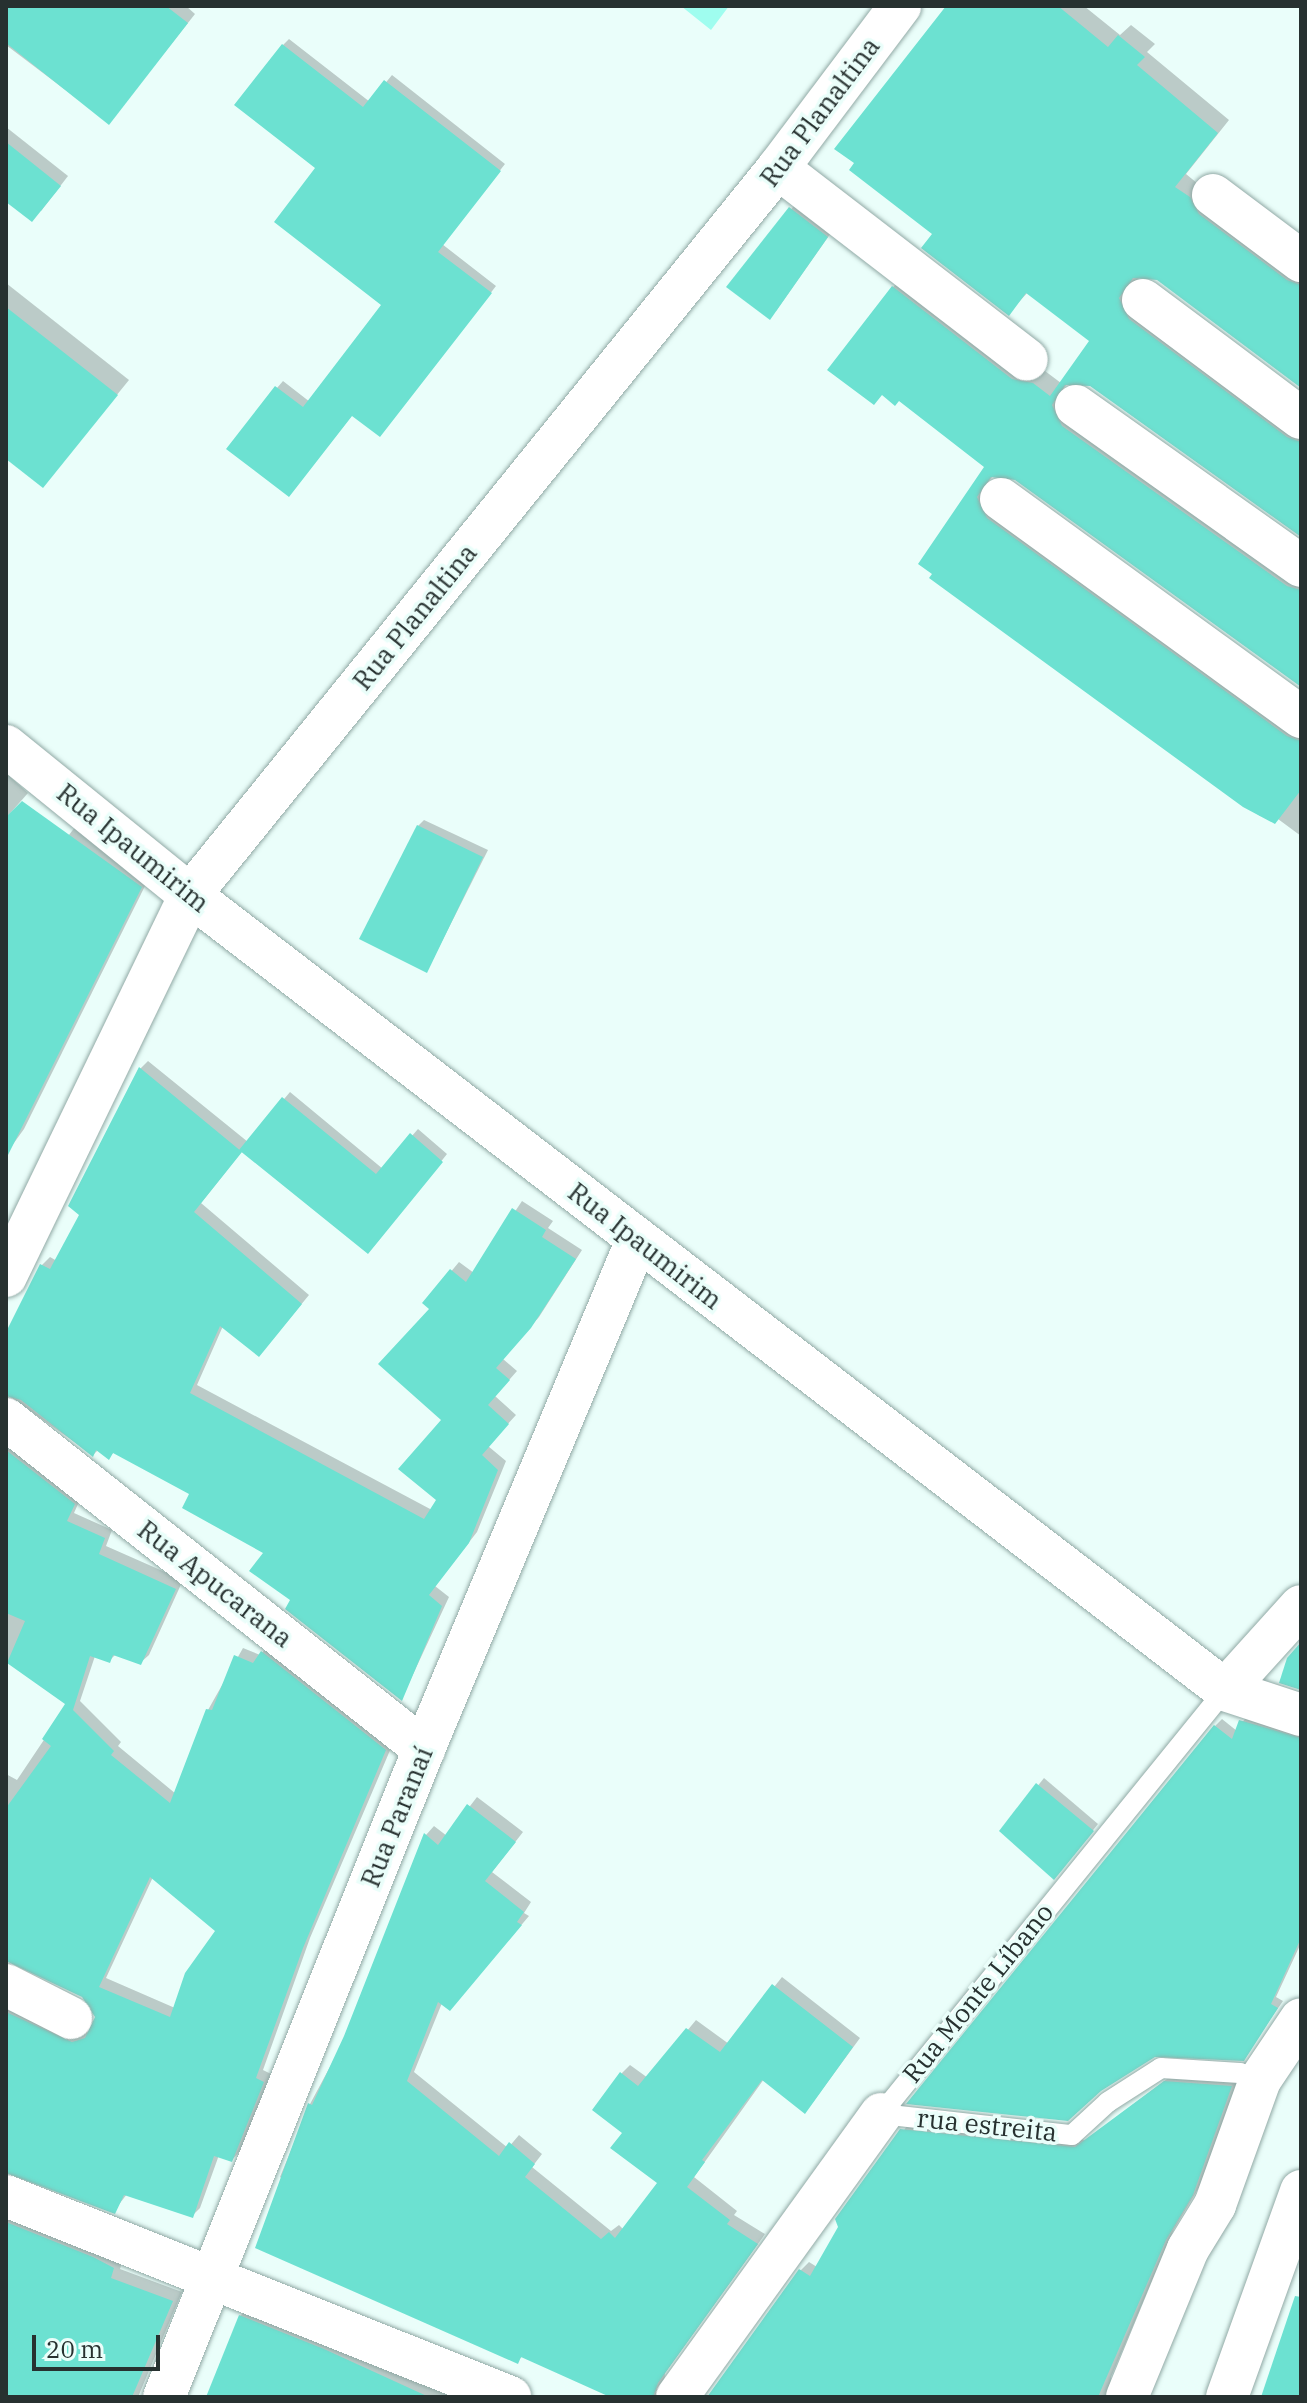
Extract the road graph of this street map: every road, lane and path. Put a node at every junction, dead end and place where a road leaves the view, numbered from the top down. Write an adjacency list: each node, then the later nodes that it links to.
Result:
1 (900, 6): 2 (street, Rua Planaltina)
2 (778, 168): 6 (street); 13 (street, Rua Planaltina)
3 (1213, 195): 4 (street)
4 (1301, 261)
5 (1143, 300): 8 (street)
6 (1027, 360)
7 (1076, 406): 10 (street)
8 (1301, 418)
9 (1001, 499): 11 (street)
10 (1301, 566)
11 (1301, 717)
12 (6, 746): 13 (street, Rua Ipaumirim)
13 (190, 895): 14 (street, Rua Ipaumirim); 15 (street, Rua Planaltina)
14 (637, 1240): 18 (street, Rua Ipaumirim); 20 (street, Rua Paranaí)
15 (6, 1276)
16 (6, 1419): 20 (street, Rua Apucarana)
17 (1301, 1606): 18 (street, Rua Monte Líbano)
18 (1225, 1690): 19 (street, Rua Ipaumirim); 25 (lane, Rua Monte Líbano)
19 (1301, 1715)
20 (424, 1749): 28 (street, Rua Paranaí)
21 (6, 1985): 22 (street)
22 (71, 2018)
23 (1301, 2019): 24 (street)
24 (1260, 2080): 25 (lane, rua estreita); 32 (street)
25 (881, 2114): 31 (street, Rua Monte Líbano)
26 (1301, 2191): 33 (street)
27 (6, 2196): 28 (street)
28 (213, 2277): 29 (street); 30 (street, Rua Paranaí)
29 (505, 2396)
30 (164, 2397)
31 (677, 2397)
32 (1127, 2397)
33 (1227, 2397)

